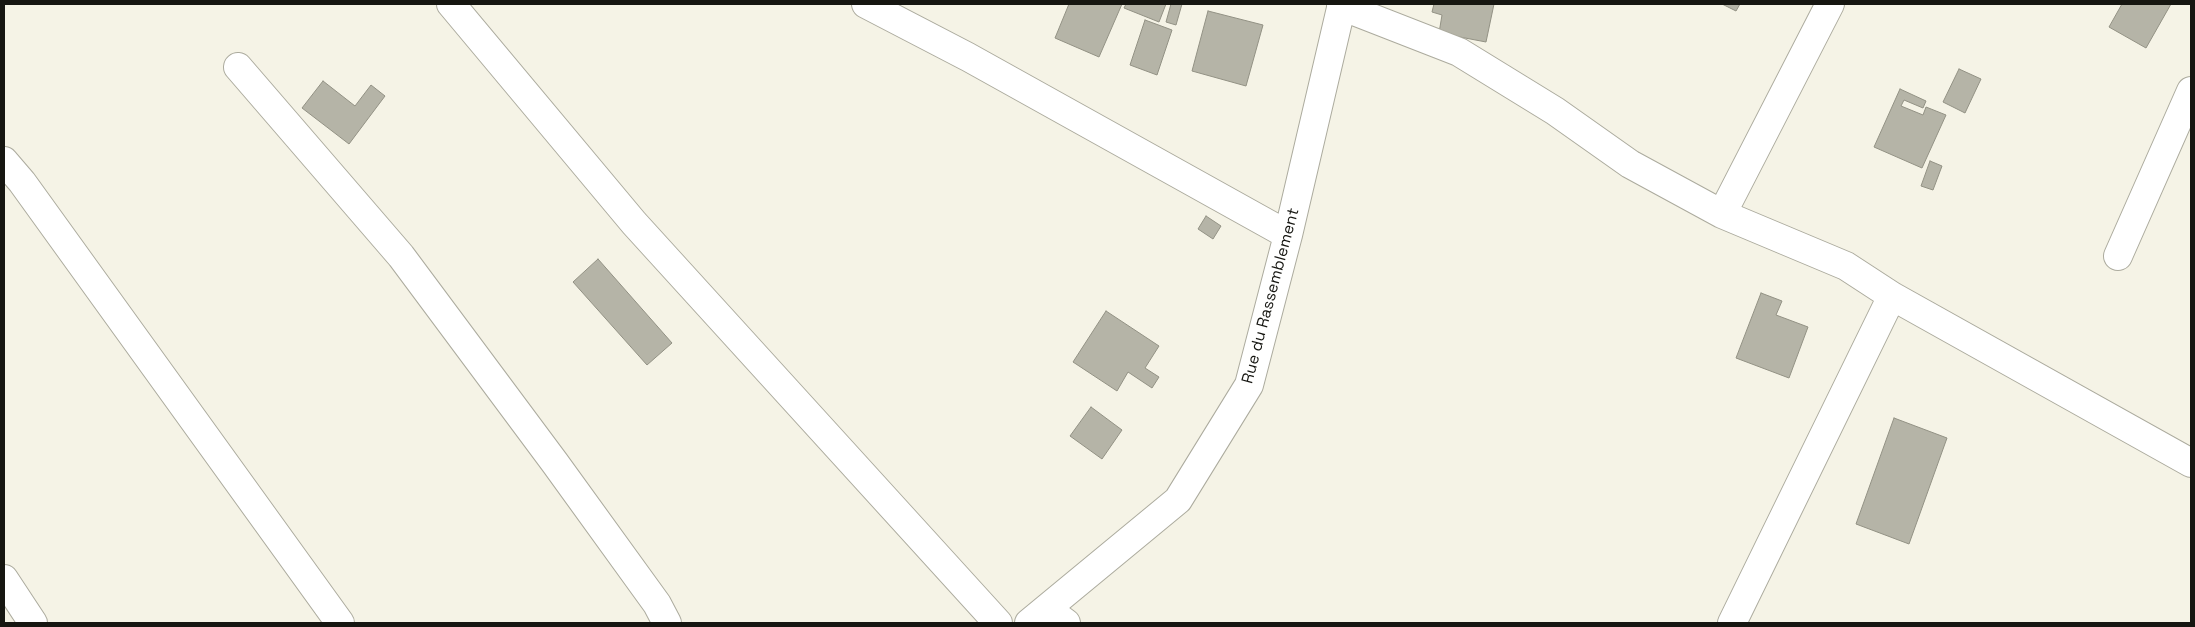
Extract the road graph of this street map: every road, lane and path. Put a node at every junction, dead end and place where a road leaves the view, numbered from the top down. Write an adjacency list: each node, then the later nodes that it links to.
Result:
1 (452, 4): 18 (street)
2 (866, 4): 9 (street)
3 (1830, 4): 8 (street)
4 (1342, 5): 8 (street); 9 (street, Rue du Rassemblement)
5 (238, 67): 17 (street)
6 (2191, 91): 10 (street)
7 (4, 161): 16 (street)
8 (1722, 214): 11 (street)
9 (1288, 235): 14 (street, Rue du Rassemblement)
10 (2118, 256)
11 (1892, 296): 12 (street); 19 (street)
12 (2191, 463)
13 (4, 578): 15 (street)
14 (1047, 619)
15 (33, 623)
16 (340, 623)
17 (667, 623)
18 (998, 623)
19 (1732, 623)

